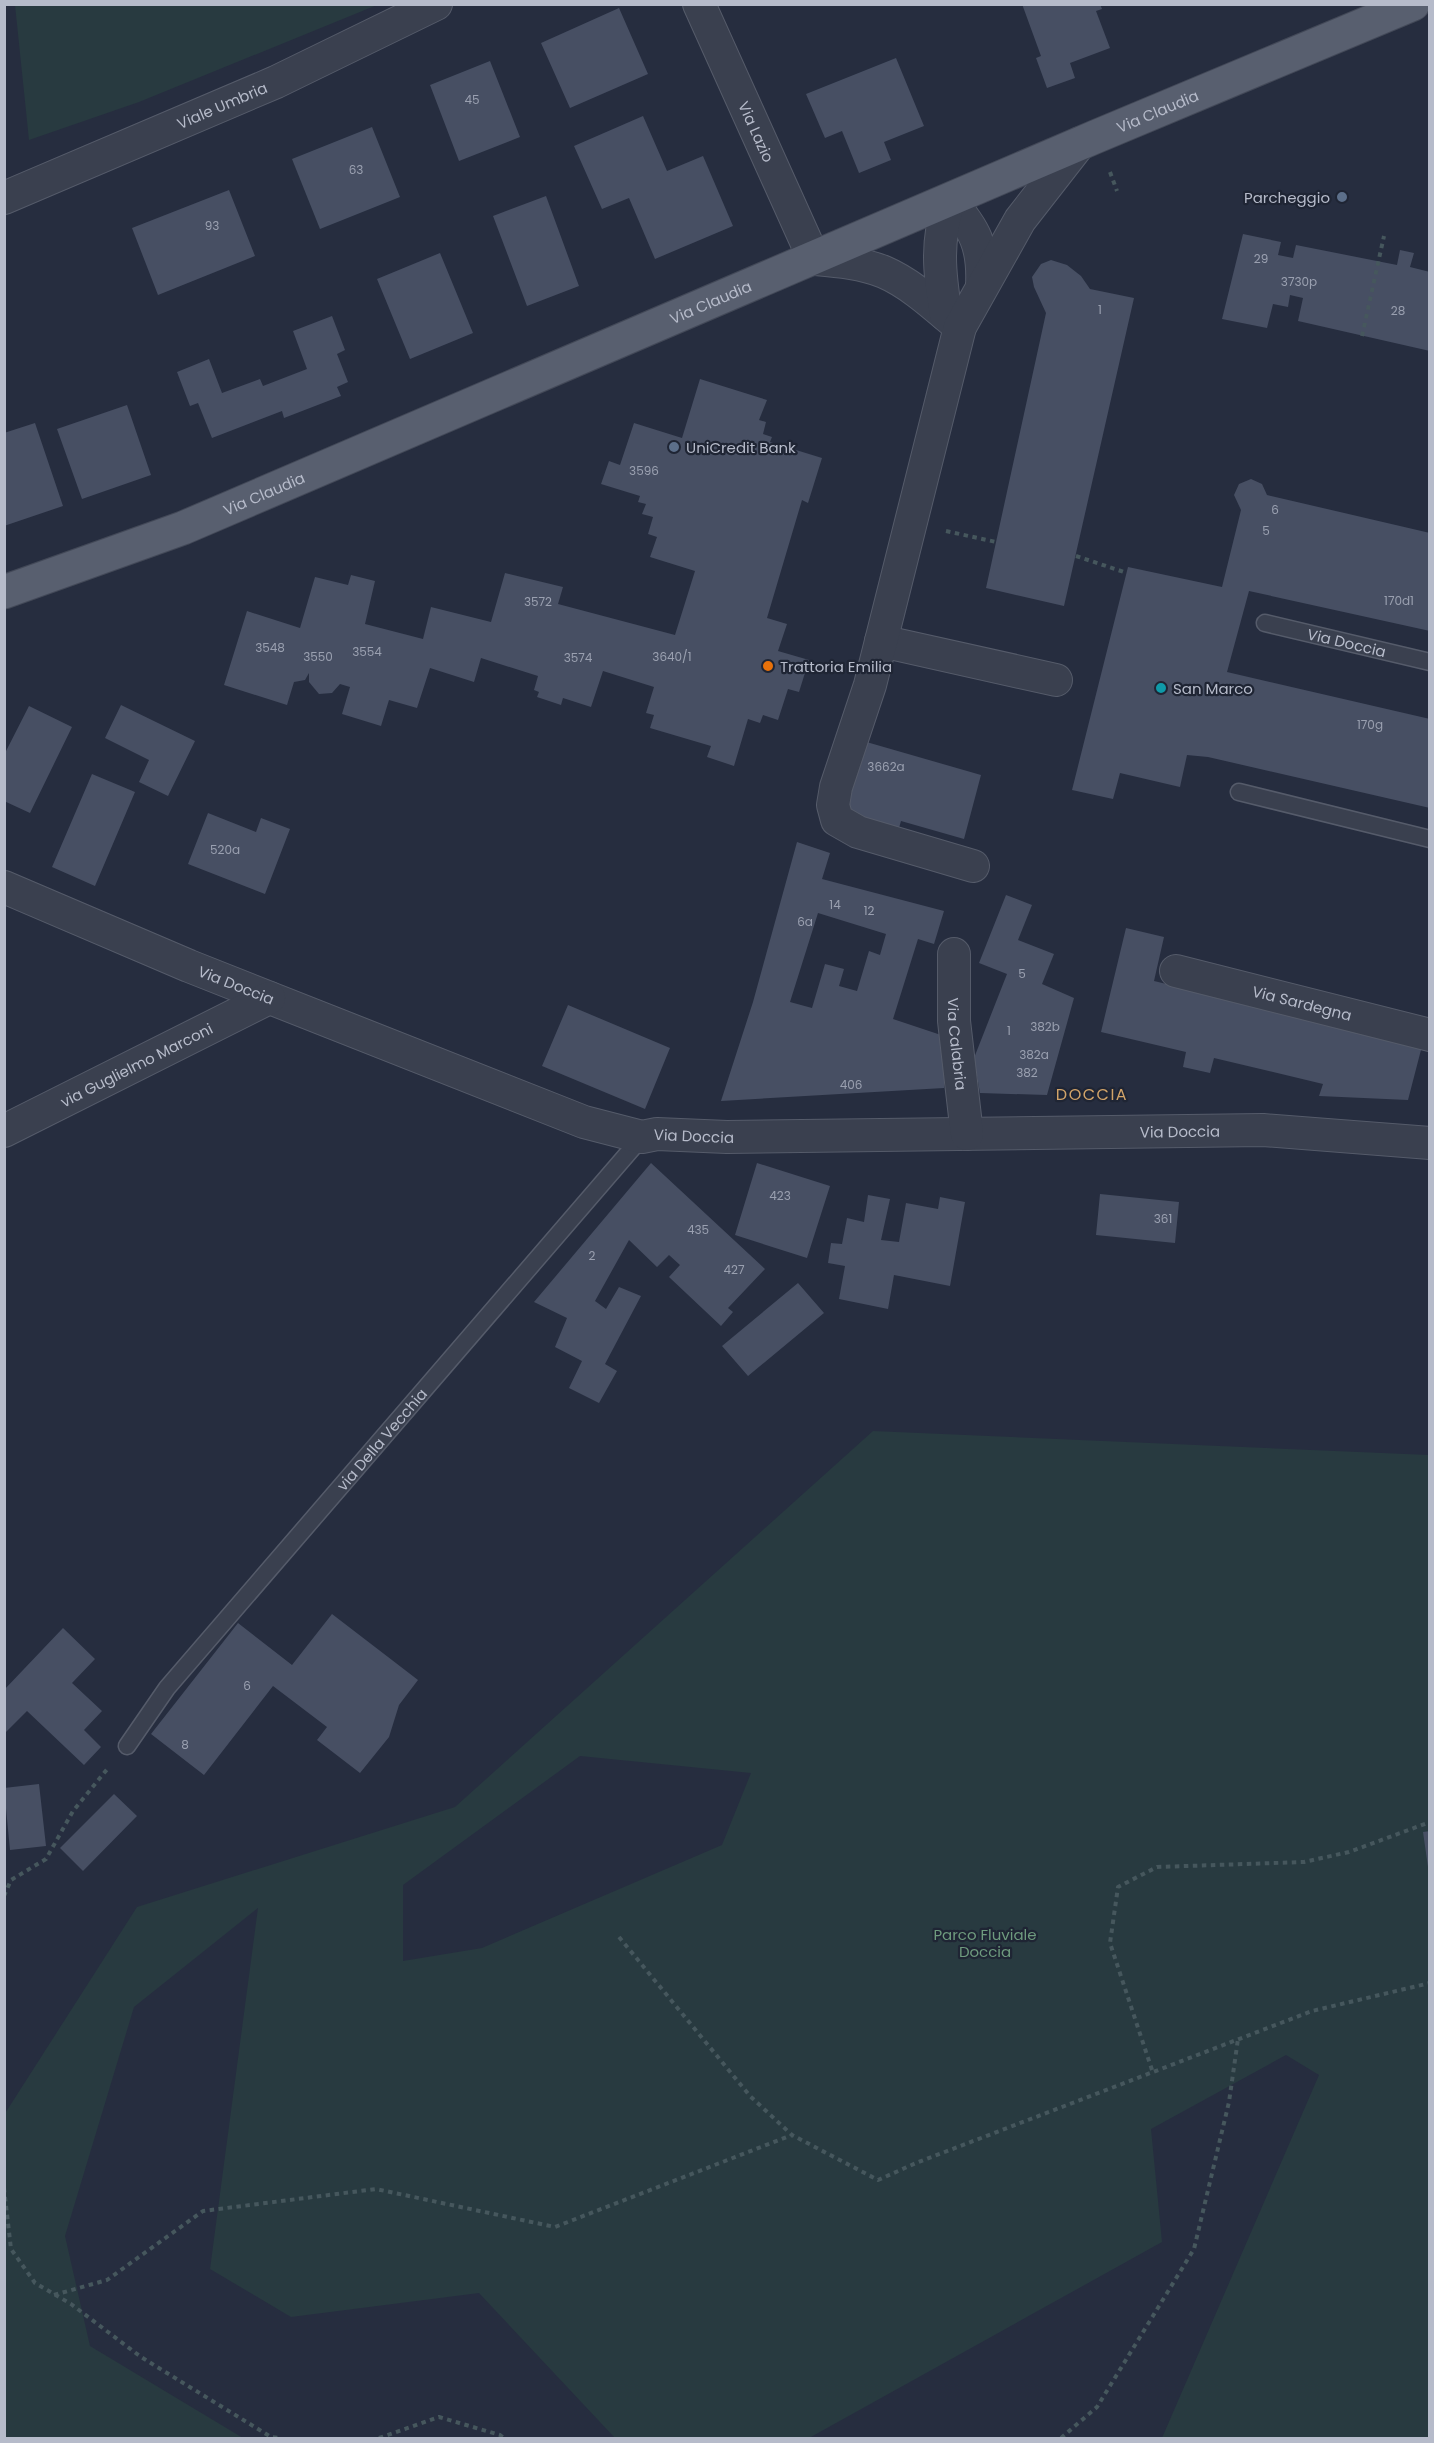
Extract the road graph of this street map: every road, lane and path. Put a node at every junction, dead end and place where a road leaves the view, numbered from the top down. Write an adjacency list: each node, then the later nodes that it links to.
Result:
1 (436, 4): 5 (street, Viale Umbria)
2 (699, 4): 8 (street, Via Lazio)
3 (1413, 4): 4 (main road, Via Claudia)
4 (1080, 143): 6 (main road, Via Claudia); 9 (street)
5 (4, 198)
6 (949, 200): 8 (main road, Via Claudia); 9 (street); 10 (street)
7 (1384, 236): 11 (path)
8 (814, 259): 10 (street); 16 (main road, Via Claudia)
9 (982, 286): 10 (street)
10 (953, 321): 12 (street)
11 (1362, 336)
12 (911, 524): 13 (path); 18 (street)
13 (996, 542)
14 (1076, 556): 15 (path)
15 (1127, 573)
16 (4, 592)
17 (1265, 623): 19 (lane, Via Doccia)
18 (882, 641): 20 (street); 23 (street)
19 (1430, 662)
20 (1056, 680)
21 (1239, 792): 22 (lane)
22 (1430, 839)
23 (973, 866)
24 (4, 887): 27 (street, Via Doccia)
25 (954, 954): 30 (street, Via Calabria)
26 (1176, 972): 28 (street, Via Sardegna)
27 (269, 998): 29 (street, via Guglielmo Marconi); 31 (street, Via Doccia)
28 (1430, 1035)
29 (4, 1131)
30 (967, 1134): 31 (street, Via Doccia); 32 (street, Via Doccia)
31 (642, 1137): 33 (lane, via Della Vecchia)
32 (1430, 1143)
33 (127, 1746): 35 (path)
34 (1430, 1822): 39 (path)
35 (4, 1896)
36 (619, 1937): 40 (path)
37 (1430, 1983): 38 (path)
38 (1238, 2039): 39 (path); 46 (path)
39 (1152, 2070): 40 (path)
40 (792, 2135): 42 (path)
41 (4, 2188): 42 (path)
42 (54, 2295): 43 (path)
43 (282, 2439)
44 (379, 2439): 45 (path)
45 (504, 2439)
46 (1061, 2439)

